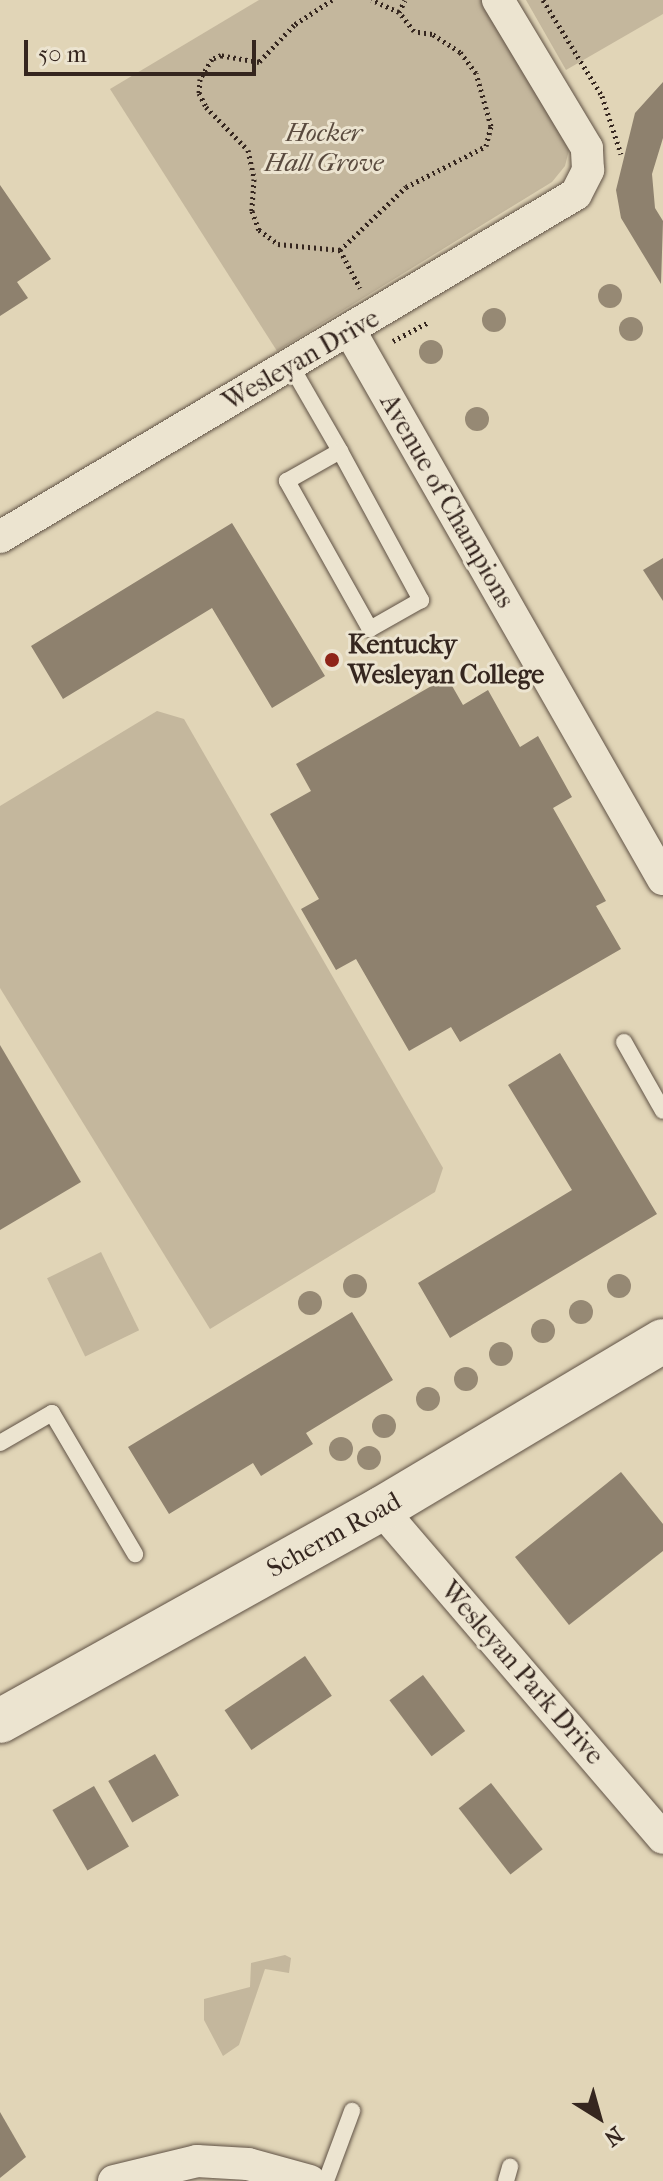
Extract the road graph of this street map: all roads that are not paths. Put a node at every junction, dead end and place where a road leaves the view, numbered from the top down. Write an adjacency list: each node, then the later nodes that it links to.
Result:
1 (498, 0): 2 (street, Wesleyan Drive)
2 (350, 331): 3 (street, Wesleyan Drive); 6 (street, Avenue of Champions)
3 (291, 366): 4 (lane); 5 (street, Wesleyan Drive)
4 (340, 451): 4 (lane)
5 (0, 537)
6 (663, 879)
7 (624, 1042): 8 (lane)
8 (663, 1111)
9 (663, 1341): 11 (street, Scherm Road)
10 (0, 1443): 12 (lane)
11 (381, 1509): 13 (street, Scherm Road); 14 (street, Wesleyan Park Drive)
12 (135, 1554)
13 (0, 1721)
14 (663, 1838)
15 (352, 2111): 18 (lane)
16 (114, 2181): 17 (street)
17 (310, 2181)
18 (326, 2181)

